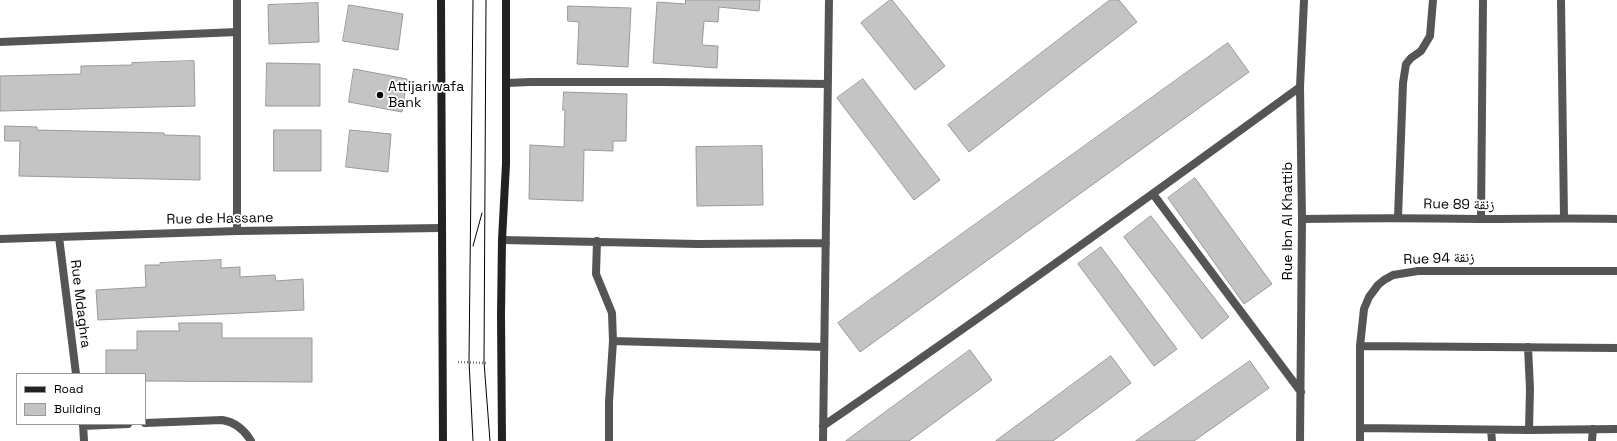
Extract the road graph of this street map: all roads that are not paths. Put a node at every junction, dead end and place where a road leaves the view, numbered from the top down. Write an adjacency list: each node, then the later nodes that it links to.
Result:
1 (237, 0): 9 (street)
2 (441, 0): 20 (main road)
3 (506, 0): 11 (main road)
4 (829, 0): 12 (street)
5 (1304, 0): 13 (street, Rue Ibn Al Khattib)
6 (1433, 0): 15 (street)
7 (1483, 0): 18 (street)
8 (1561, 0): 16 (street)
9 (237, 32): 10 (street); 21 (street)
10 (0, 42)
11 (507, 83): 12 (street); 24 (main road)
12 (828, 84): 26 (street)
13 (1300, 87): 14 (street); 17 (street, Rue Ibn Al Khattib)
14 (1152, 194): 34 (street); 37 (street)
15 (1398, 217): 17 (street, Rue 89 زنقة); 18 (street, Rue 89 زنقة)
16 (1564, 218): 18 (street, Rue 89 زنقة); 19 (street, Rue 89 زنقة)
17 (1302, 219): 34 (street, Rue Ibn Al Khattib)
18 (1481, 219)
19 (1617, 219)
20 (441, 228): 21 (street, Rue de Hassane); 45 (main road)
21 (237, 231): 22 (street, Rue de Hassane)
22 (59, 237): 23 (street, Rue de Hassane); 33 (street, Rue Mdaghra)
23 (0, 239)
24 (502, 240): 25 (street); 46 (main road)
25 (597, 241): 26 (street); 28 (street)
26 (826, 243): 29 (street)
27 (1617, 271): 30 (street, Rue 94 زنقة)
28 (613, 341): 29 (street); 47 (street)
29 (824, 346): 37 (street)
30 (1360, 346): 31 (street); 38 (street, Rue 94 زنقة)
31 (1528, 348): 32 (street); 40 (street)
32 (1617, 348)
33 (76, 373)
34 (1301, 392): 49 (street, Rue Ibn Al Khattib)
35 (146, 423): 44 (street)
36 (83, 425): 43 (street)
37 (823, 426): 48 (street)
38 (1361, 428): 39 (street); 50 (street, Rue 94 زنقة)
39 (1491, 430): 40 (street); 51 (street)
40 (1529, 430): 41 (street)
41 (1593, 430): 42 (street); 52 (street)
42 (1617, 430)
43 (84, 441)
44 (251, 441)
45 (442, 441)
46 (502, 441)
47 (609, 441)
48 (823, 441)
49 (1300, 441)
50 (1360, 441)
51 (1492, 441)
52 (1592, 441)

